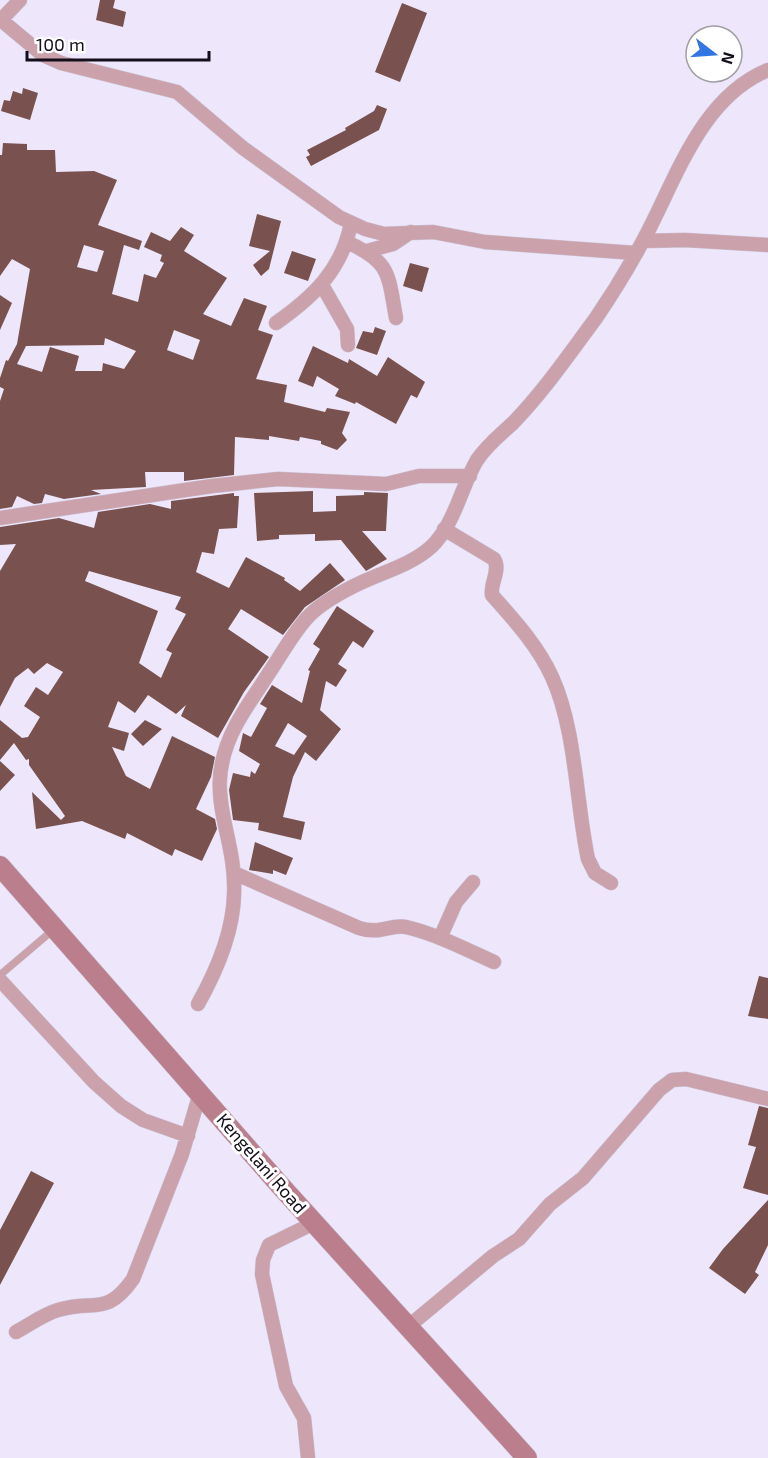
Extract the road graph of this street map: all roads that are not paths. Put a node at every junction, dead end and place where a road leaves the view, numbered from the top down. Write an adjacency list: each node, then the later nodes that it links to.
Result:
1 (20, 0): 2 (street)
2 (1, 20): 4 (street)
3 (768, 70): 6 (street)
4 (351, 223): 5 (street); 7 (street)
5 (412, 232): 8 (street); 11 (street)
6 (643, 241): 9 (street); 11 (street)
7 (347, 242): 10 (street); 13 (street)
8 (393, 244): 10 (street); 12 (street)
9 (768, 244)
10 (367, 251): 12 (street)
11 (635, 253): 17 (street)
12 (387, 271): 14 (street)
13 (322, 285): 15 (street); 16 (street)
14 (396, 318)
15 (276, 323)
16 (348, 345)
17 (470, 476): 18 (street); 19 (street)
18 (0, 518)
19 (444, 529): 21 (street); 23 (street)
20 (0, 866): 24 (main road, Kengelani Road)
21 (234, 873): 25 (street); 29 (street)
22 (473, 882): 25 (street)
23 (611, 884)
24 (54, 928): 27 (lane); 30 (main road, Kengelani Road)
25 (440, 938): 26 (street)
26 (494, 962)
27 (0, 975)
28 (0, 980): 32 (street)
29 (198, 1004)
30 (200, 1093): 32 (street); 33 (main road, Kengelani Road)
31 (768, 1099): 34 (street)
32 (188, 1136): 35 (street)
33 (314, 1223): 34 (main road, Kengelani Road); 36 (street)
34 (409, 1326): 37 (main road, Kengelani Road)
35 (16, 1332)
36 (308, 1458)
37 (527, 1458)

